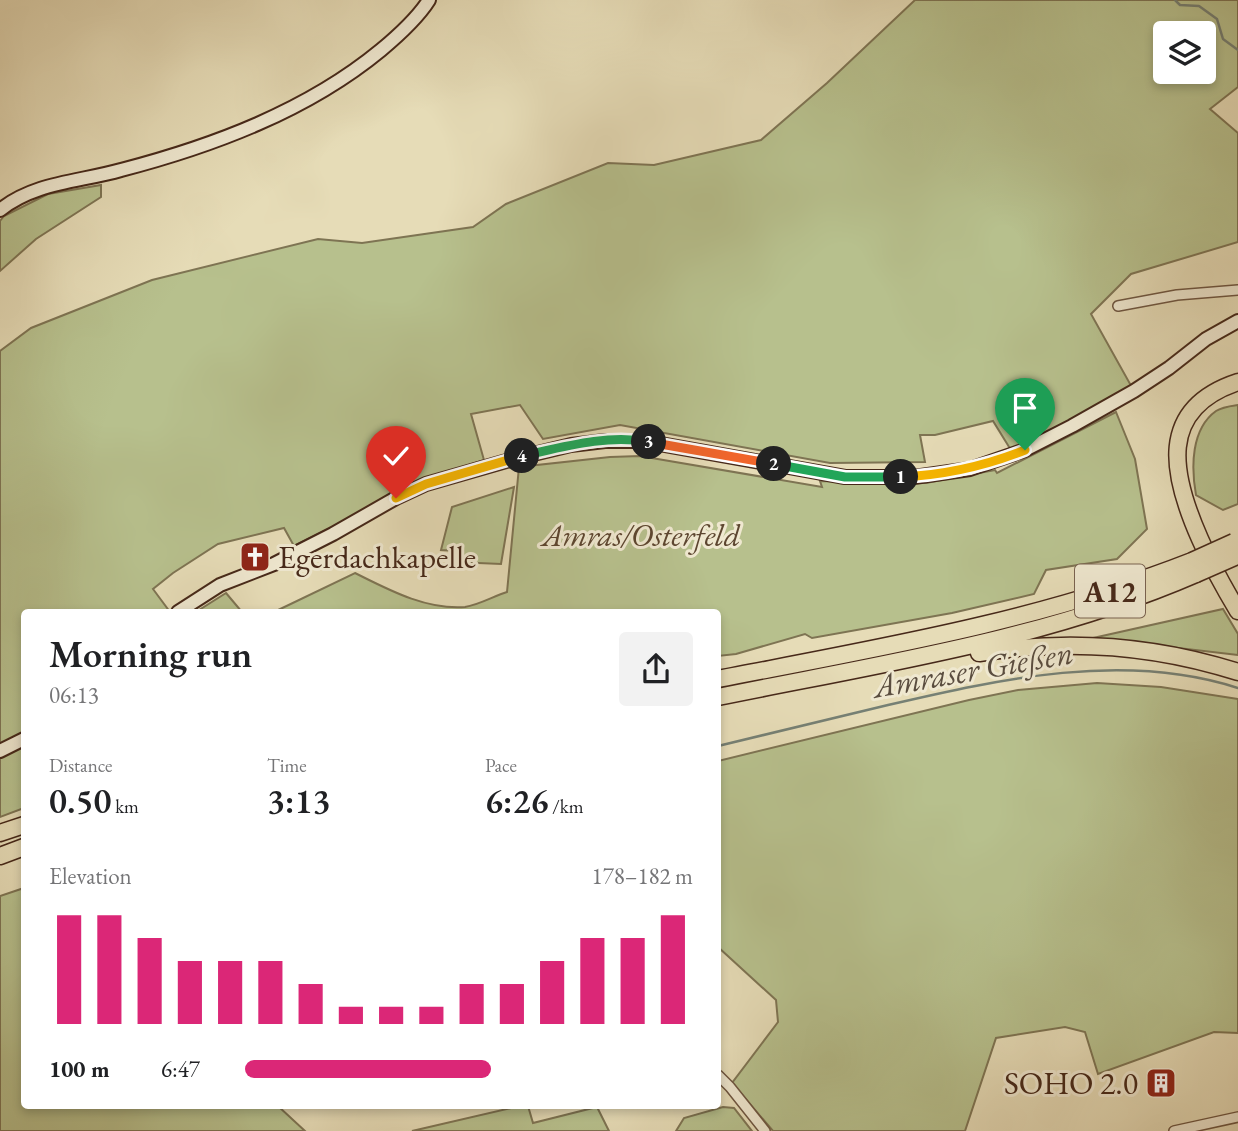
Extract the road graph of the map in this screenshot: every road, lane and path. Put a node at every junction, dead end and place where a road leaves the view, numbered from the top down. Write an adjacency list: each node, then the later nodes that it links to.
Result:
1 (429, 0): 2 (main road)
2 (0, 210)
3 (1238, 290): 4 (street)
4 (1118, 306)
5 (1238, 321): 11 (main road)
6 (1238, 383): 12 (highway)
7 (1238, 394): 10 (highway)
8 (1237, 546): 9 (highway, A12, bridge)
9 (1194, 567): 13 (highway, A12); 15 (highway, A12)
10 (1238, 596)
11 (183, 609)
12 (1238, 611)
13 (935, 654): 14 (highway); 16 (highway, A12)
14 (1238, 672)
15 (721, 678)
16 (721, 696)
17 (21, 741): 18 (main road)
18 (0, 751)
19 (21, 826): 20 (highway)
20 (0, 833)
21 (21, 848): 22 (highway)
22 (0, 856)
23 (721, 1078): 25 (street)
24 (1238, 1117): 26 (street)
25 (765, 1131)
26 (1174, 1131)

